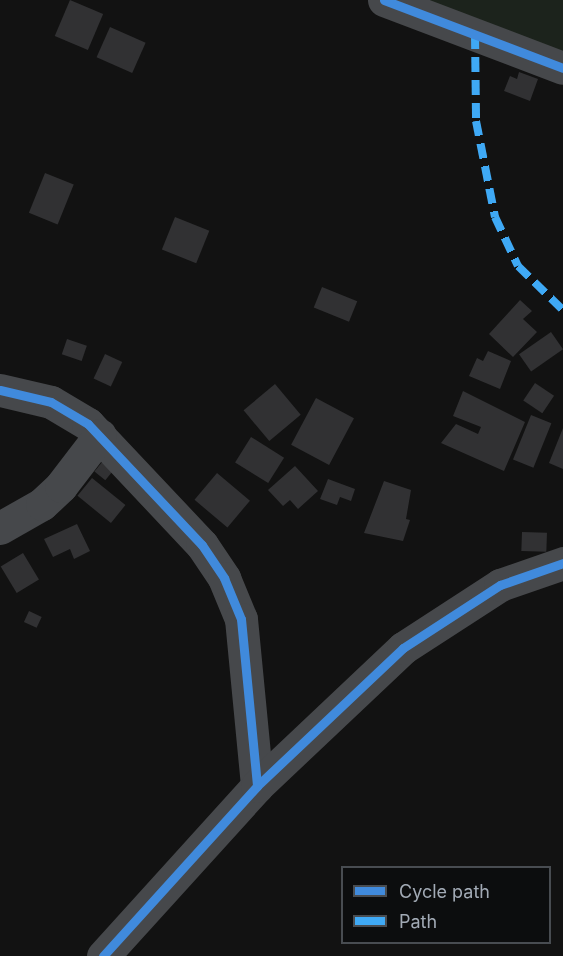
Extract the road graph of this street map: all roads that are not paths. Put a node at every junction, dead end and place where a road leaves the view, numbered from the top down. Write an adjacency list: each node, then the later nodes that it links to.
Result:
1 (384, 0): 2 (street)
2 (563, 68)
3 (0, 390): 4 (street)
4 (100, 435): 5 (street); 7 (street)
5 (0, 528)
6 (563, 563): 7 (street)
7 (257, 786): 8 (street)
8 (103, 956)

